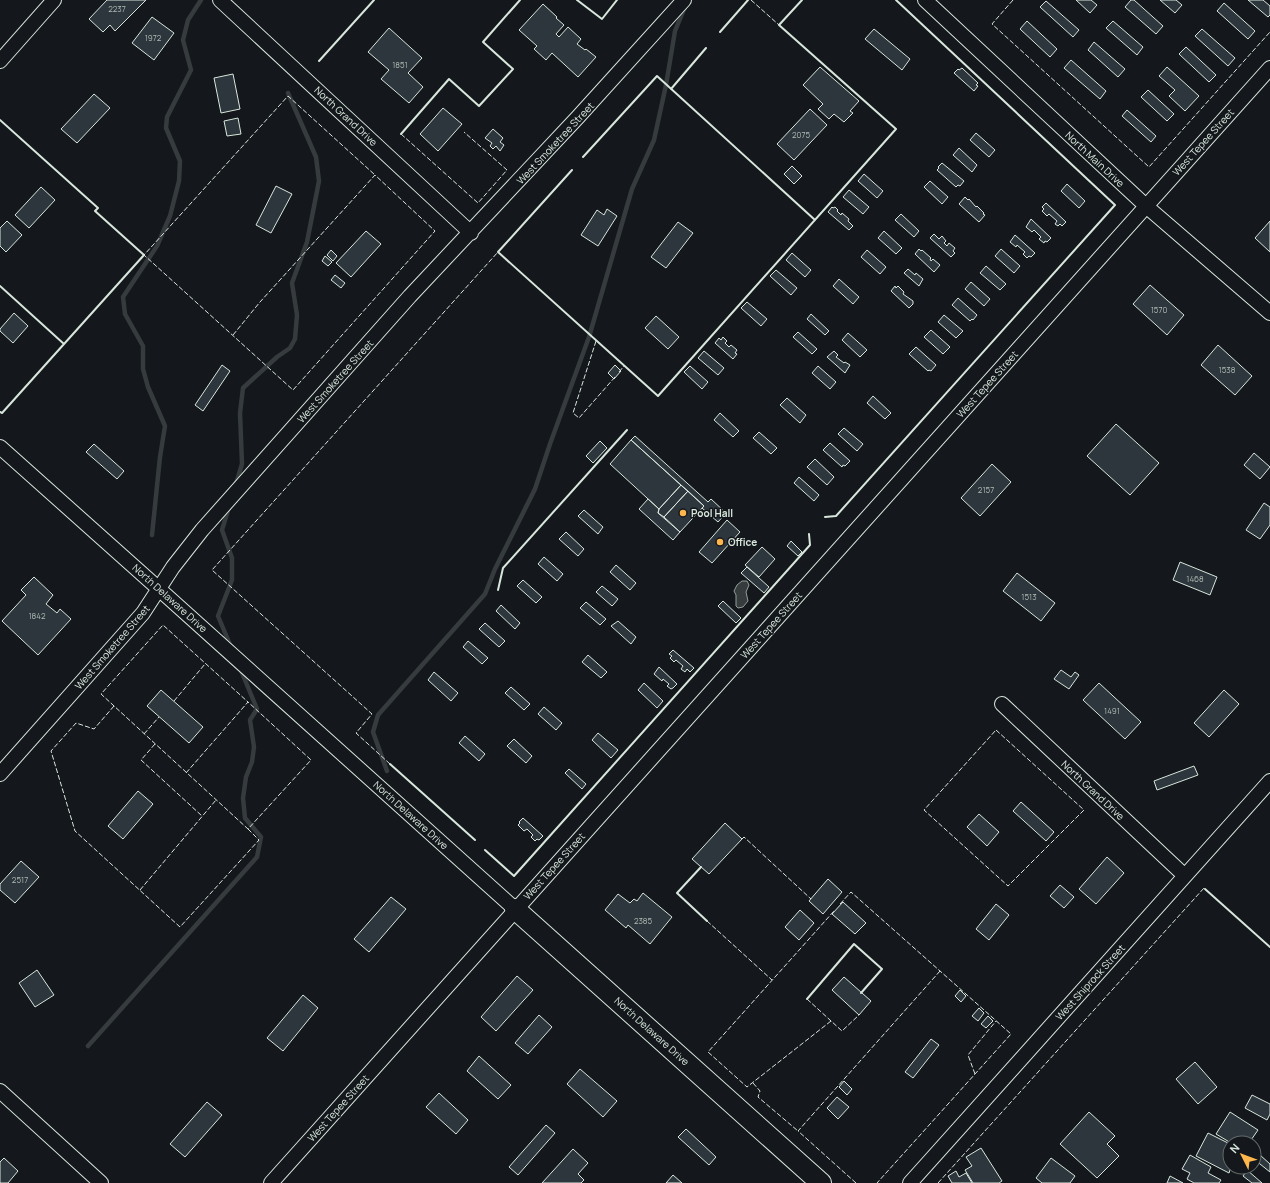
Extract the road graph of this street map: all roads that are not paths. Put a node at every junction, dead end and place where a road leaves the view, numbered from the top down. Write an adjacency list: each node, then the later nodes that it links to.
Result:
1 (54, 0): 5 (street)
2 (220, 0): 8 (street, North Grand Drive)
3 (684, 0): 8 (street, West Smoketree Street)
4 (925, 0): 7 (street, North Main Drive)
5 (0, 61)
6 (1270, 68): 7 (street, West Tepee Street)
7 (1146, 206): 9 (street, North Main Drive); 16 (street, West Tepee Street)
8 (471, 233): 11 (street, West Smoketree Street)
9 (1270, 314)
10 (0, 447): 11 (street, North Delaware Drive)
11 (159, 589): 13 (street, West Smoketree Street); 16 (street, North Delaware Drive)
12 (1002, 704): 15 (street, North Grand Drive)
13 (0, 774)
14 (1270, 781): 15 (street, West Shiprock Street)
15 (1184, 876): 21 (street, West Shiprock Street)
16 (515, 909): 19 (street, West Tepee Street); 20 (street, North Delaware Drive)
17 (0, 1091): 18 (street)
18 (101, 1183)
19 (271, 1183)
20 (822, 1183)
21 (910, 1183)

